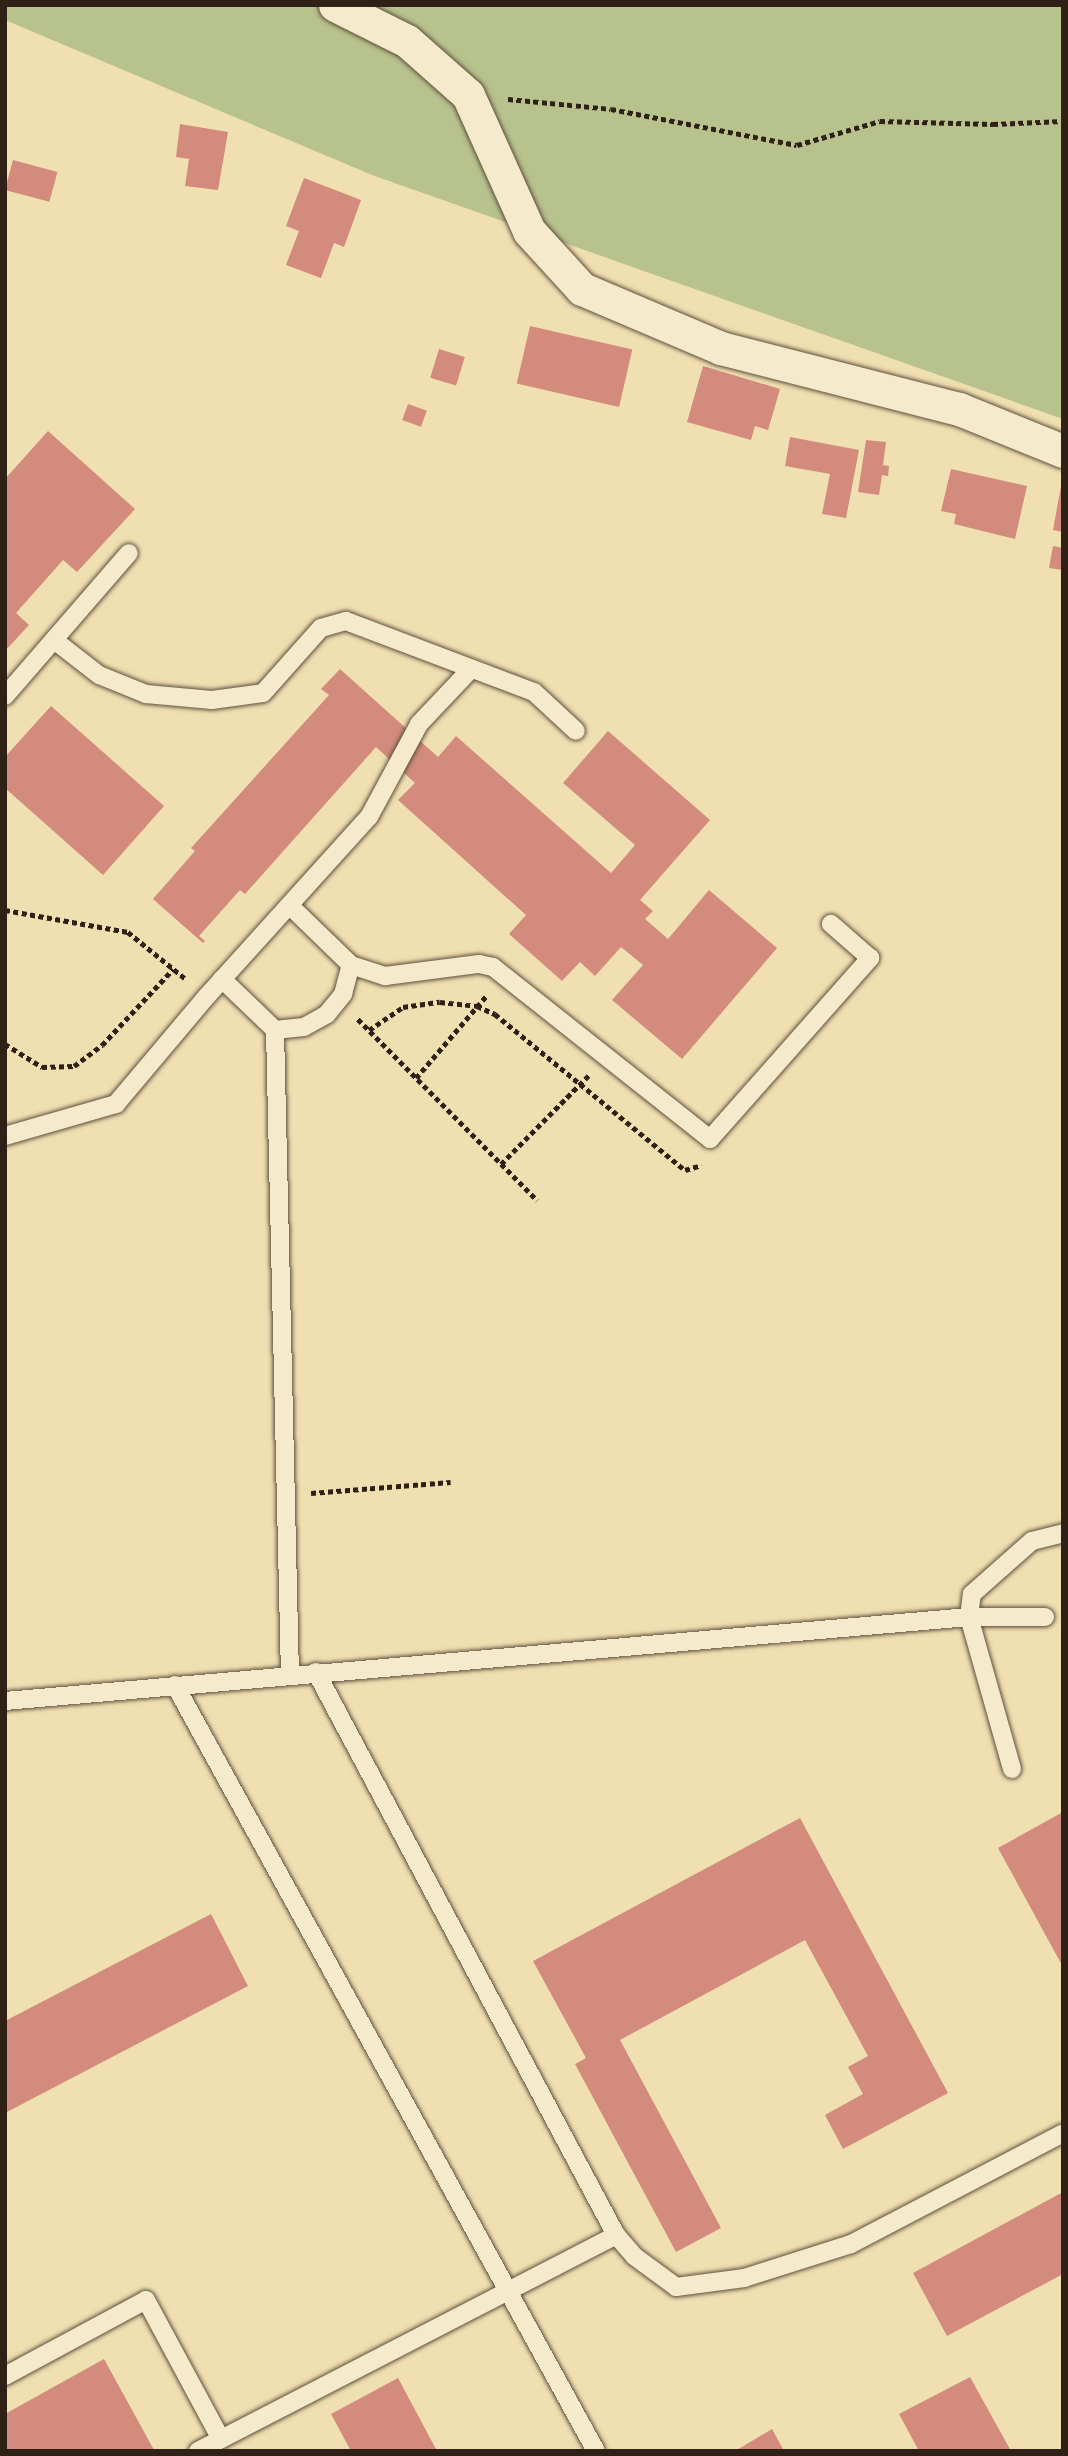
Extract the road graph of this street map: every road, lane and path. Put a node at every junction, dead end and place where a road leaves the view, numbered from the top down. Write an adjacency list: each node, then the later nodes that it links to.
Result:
1 (335, 5): 2 (street)
2 (468, 95): 3 (path); 4 (street)
3 (1063, 121)
4 (1063, 451)
5 (130, 553): 6 (lane)
6 (54, 640): 7 (lane); 8 (lane)
7 (471, 669): 9 (lane); 10 (lane)
8 (7, 689)
9 (576, 731)
10 (289, 905): 13 (lane); 15 (lane)
11 (5, 910): 20 (path)
12 (831, 924): 25 (lane)
13 (351, 965): 14 (lane); 16 (lane)
14 (505, 974): 17 (path); 21 (lane)
15 (222, 979): 18 (lane); 24 (lane)
16 (338, 1000): 18 (lane); 19 (path)
17 (477, 1006): 19 (path); 22 (path); 23 (path)
18 (275, 1030): 29 (lane)
19 (369, 1030): 22 (path)
20 (5, 1044)
21 (608, 1056): 23 (path); 25 (lane)
22 (416, 1078): 26 (path)
23 (581, 1084): 25 (path); 26 (path)
24 (5, 1136)
25 (710, 1139)
26 (501, 1164): 27 (path)
27 (537, 1200)
28 (451, 1482): 29 (path)
29 (286, 1495): 34 (lane)
30 (1063, 1533): 31 (lane)
31 (969, 1617): 32 (lane); 33 (lane); 37 (lane)
32 (1045, 1617)
33 (316, 1672): 34 (lane); 39 (lane)
34 (290, 1674): 35 (lane)
35 (175, 1685): 36 (lane); 40 (lane)
36 (5, 1702)
37 (1012, 1769)
38 (1063, 2133): 39 (lane)
39 (616, 2235): 40 (lane)
40 (506, 2293): 42 (lane); 44 (lane)
41 (5, 2376): 42 (lane)
42 (221, 2439): 43 (lane)
43 (198, 2451)
44 (596, 2451)

